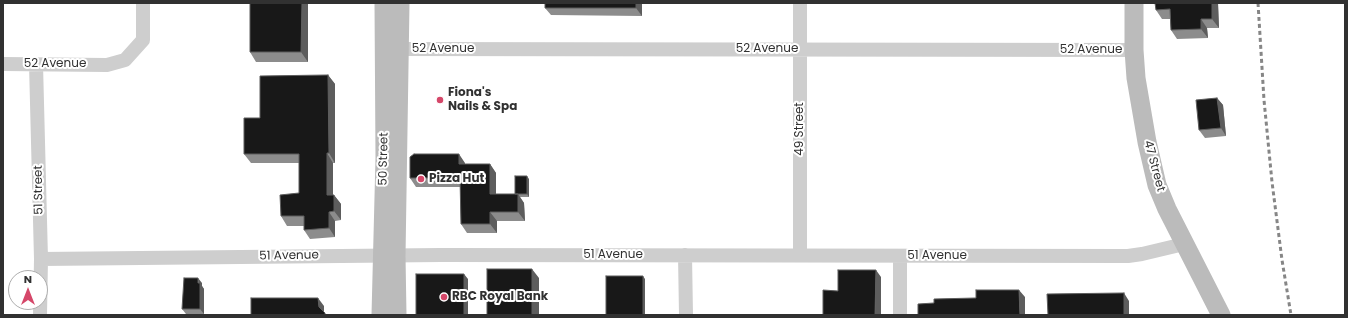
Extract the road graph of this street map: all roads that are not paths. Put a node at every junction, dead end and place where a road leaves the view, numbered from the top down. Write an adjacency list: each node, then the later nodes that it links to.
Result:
1 (143, 3): 10 (street, 52 Avenue)
2 (384, 3): 6 (main road, 50 Street)
3 (400, 3): 6 (main road, 50 Street)
4 (800, 3): 7 (street, 49 Street)
5 (1134, 3): 8 (main road, 47 Street)
6 (392, 49): 7 (street, 52 Avenue); 14 (main road, 50 Street)
7 (800, 49): 8 (street, 52 Avenue); 13 (street, 49 Street)
8 (1134, 50): 11 (main road, 47 Street)
9 (3, 64): 10 (street, 52 Avenue)
10 (36, 64): 16 (street, 51 Street)
11 (1184, 244): 15 (street, 51 Avenue); 22 (main road, 47 Street)
12 (685, 255): 13 (street, 51 Avenue); 14 (street, 51 Avenue); 20 (street)
13 (800, 255): 15 (street, 51 Avenue)
14 (389, 256): 16 (street, 51 Avenue); 18 (main road, 50 Street); 19 (main road, 50 Street)
15 (900, 256): 21 (street)
16 (41, 259): 17 (street, 51 Street)
17 (40, 315)
18 (381, 315)
19 (397, 315)
20 (686, 315)
21 (900, 315)
22 (1221, 315)

